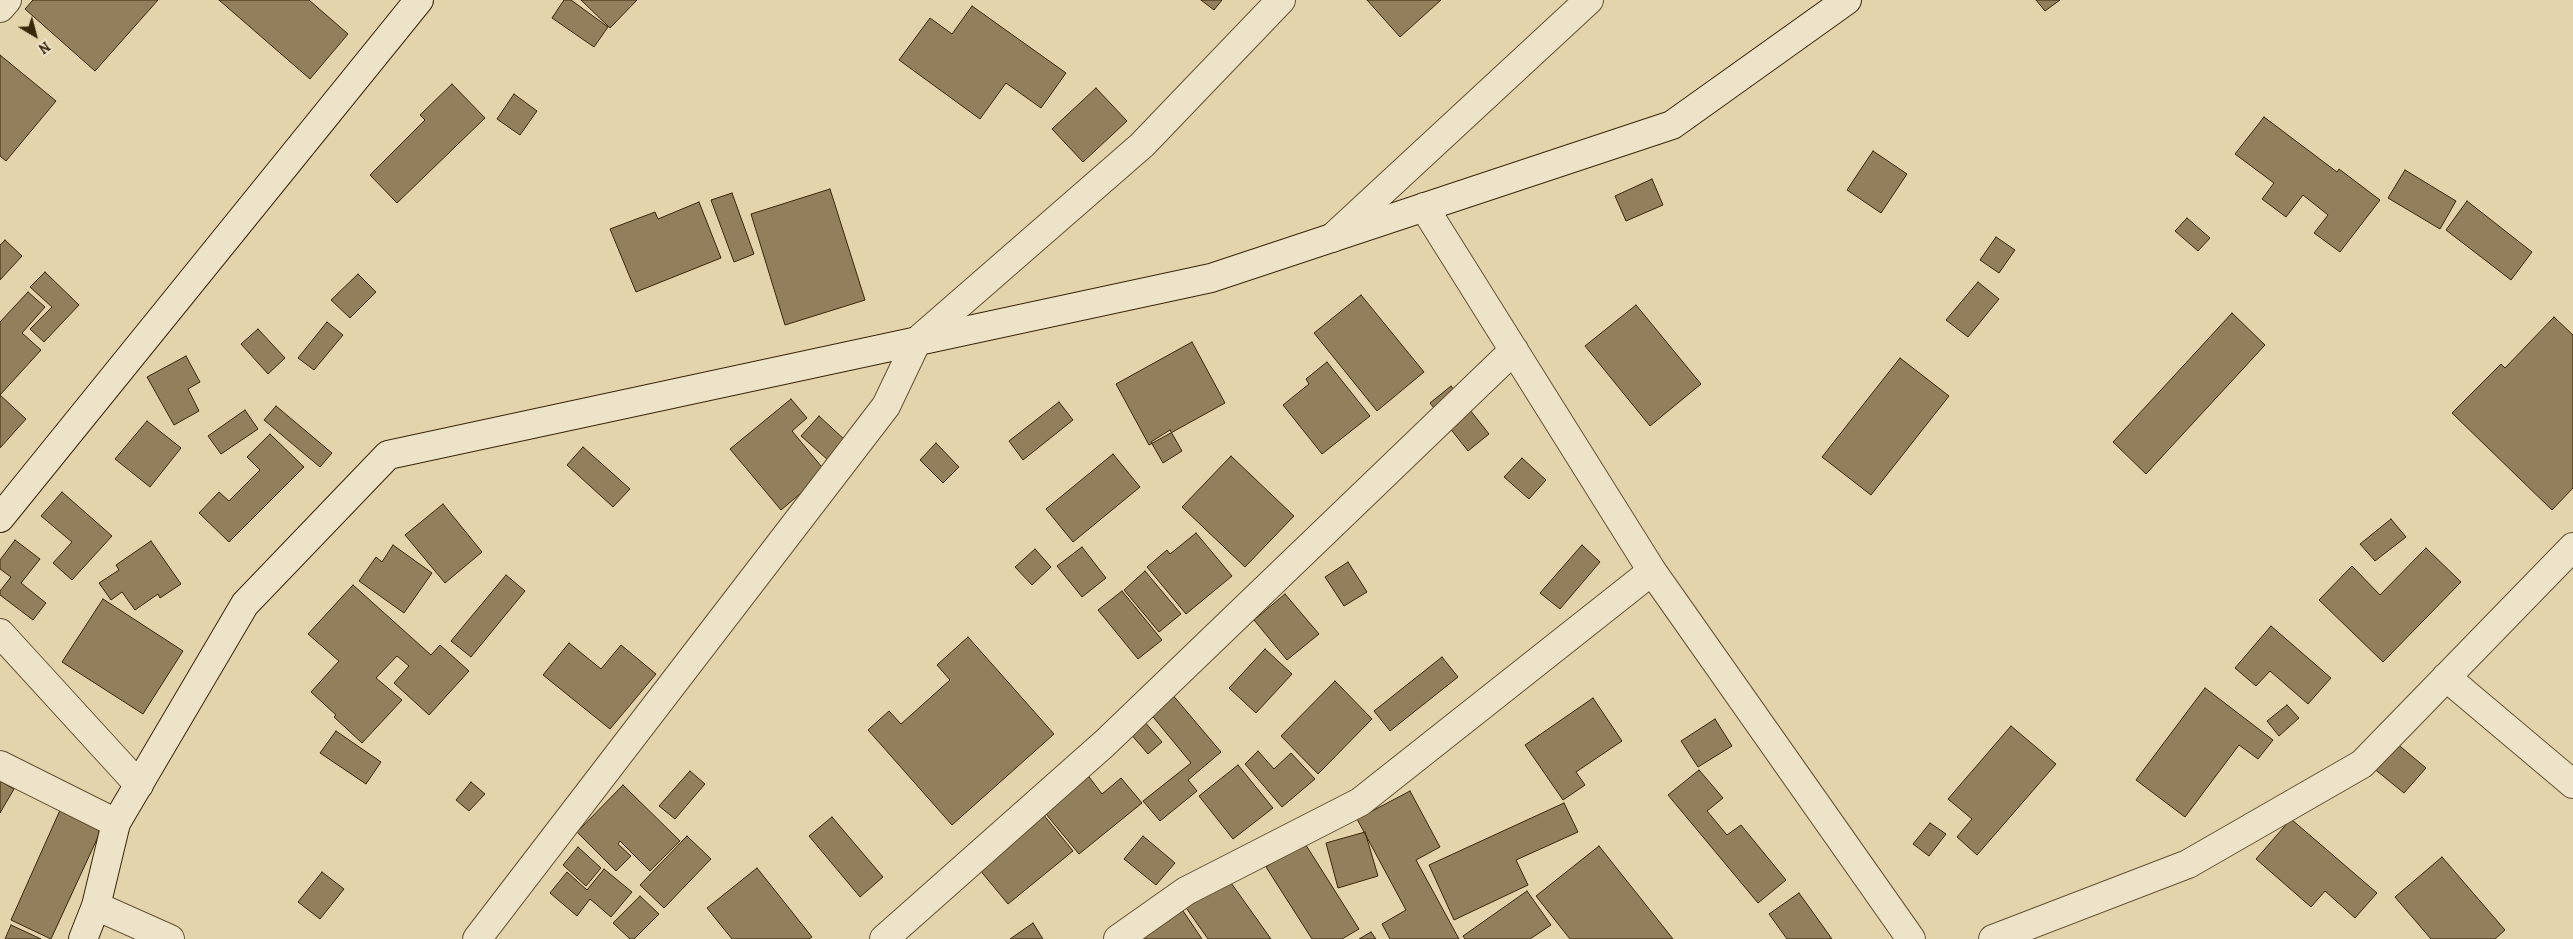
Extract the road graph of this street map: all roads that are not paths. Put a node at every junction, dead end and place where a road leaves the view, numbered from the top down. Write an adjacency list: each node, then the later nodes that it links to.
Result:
1 (6, 0): 6 (street)
2 (420, 0): 11 (street)
3 (1281, 0): 9 (street)
4 (1589, 0): 8 (street)
5 (1847, 0): 7 (street)
6 (0, 8)
7 (1424, 207): 8 (street); 10 (street)
8 (1332, 238): 9 (street)
9 (917, 341): 18 (street); 23 (street)
10 (1514, 350): 13 (street); 24 (street)
11 (0, 518)
12 (2573, 547): 15 (street)
13 (1652, 571): 25 (street); 26 (street)
14 (0, 633): 18 (street)
15 (2446, 677): 17 (street); 27 (street)
16 (0, 765): 19 (street)
17 (2573, 784)
18 (139, 785): 19 (street)
19 (116, 823): 20 (street)
20 (96, 906): 21 (street); 22 (street)
21 (83, 939)
22 (170, 939)
23 (477, 939)
24 (884, 939)
25 (1118, 939)
26 (1911, 939)
27 (1993, 939)

